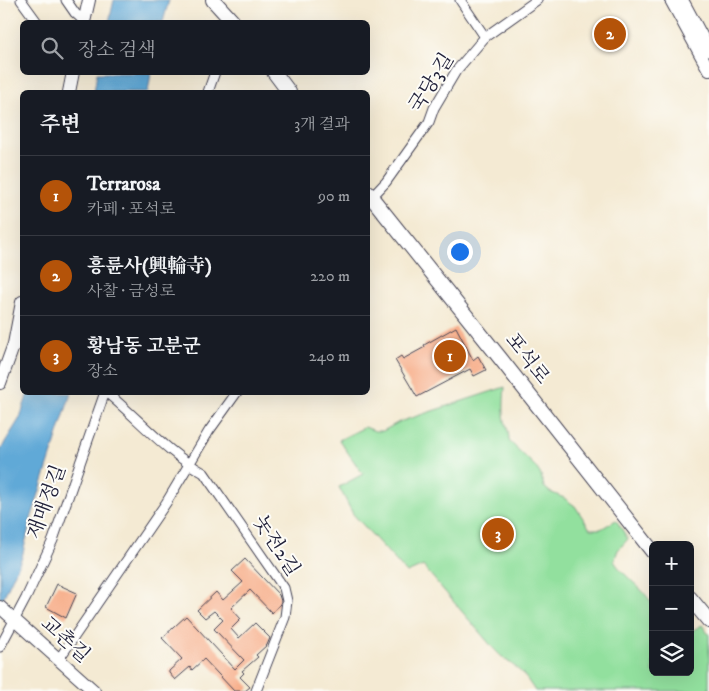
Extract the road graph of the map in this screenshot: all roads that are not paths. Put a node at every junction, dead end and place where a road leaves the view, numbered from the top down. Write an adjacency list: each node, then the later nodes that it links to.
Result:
1 (21, 0): 9 (street)
2 (66, 0): 10 (street)
3 (89, 0): 11 (street)
4 (213, 0): 12 (main road)
5 (460, 0): 13 (street)
6 (537, 0): 13 (street, 국당3길)
7 (671, 0): 15 (street)
8 (682, 0): 14 (street)
9 (36, 20)
10 (82, 20)
11 (84, 20)
12 (231, 20)
13 (485, 37): 22 (street, 국당3길)
14 (709, 50)
15 (709, 70)
16 (72, 75): 19 (street)
17 (214, 75): 20 (street)
18 (276, 75): 21 (main road)
19 (69, 90)
20 (209, 90)
21 (288, 90)
22 (370, 196)
23 (370, 198): 30 (main road, 포석로)
24 (20, 312): 25 (street)
25 (0, 383)
26 (105, 395): 33 (street, 재매정길)
27 (109, 395): 29 (street, 놋전2길)
28 (235, 395): 29 (street)
29 (189, 464): 36 (street); 38 (street, 놋전2길)
30 (649, 547)
31 (694, 603): 34 (main road)
32 (0, 607): 33 (street, 교촌길)
33 (13, 619): 35 (street, 재매정길); 36 (street, 교촌길)
34 (709, 621)
35 (0, 647)
36 (59, 659): 37 (street, 교촌길)
37 (94, 691)
38 (256, 691)

